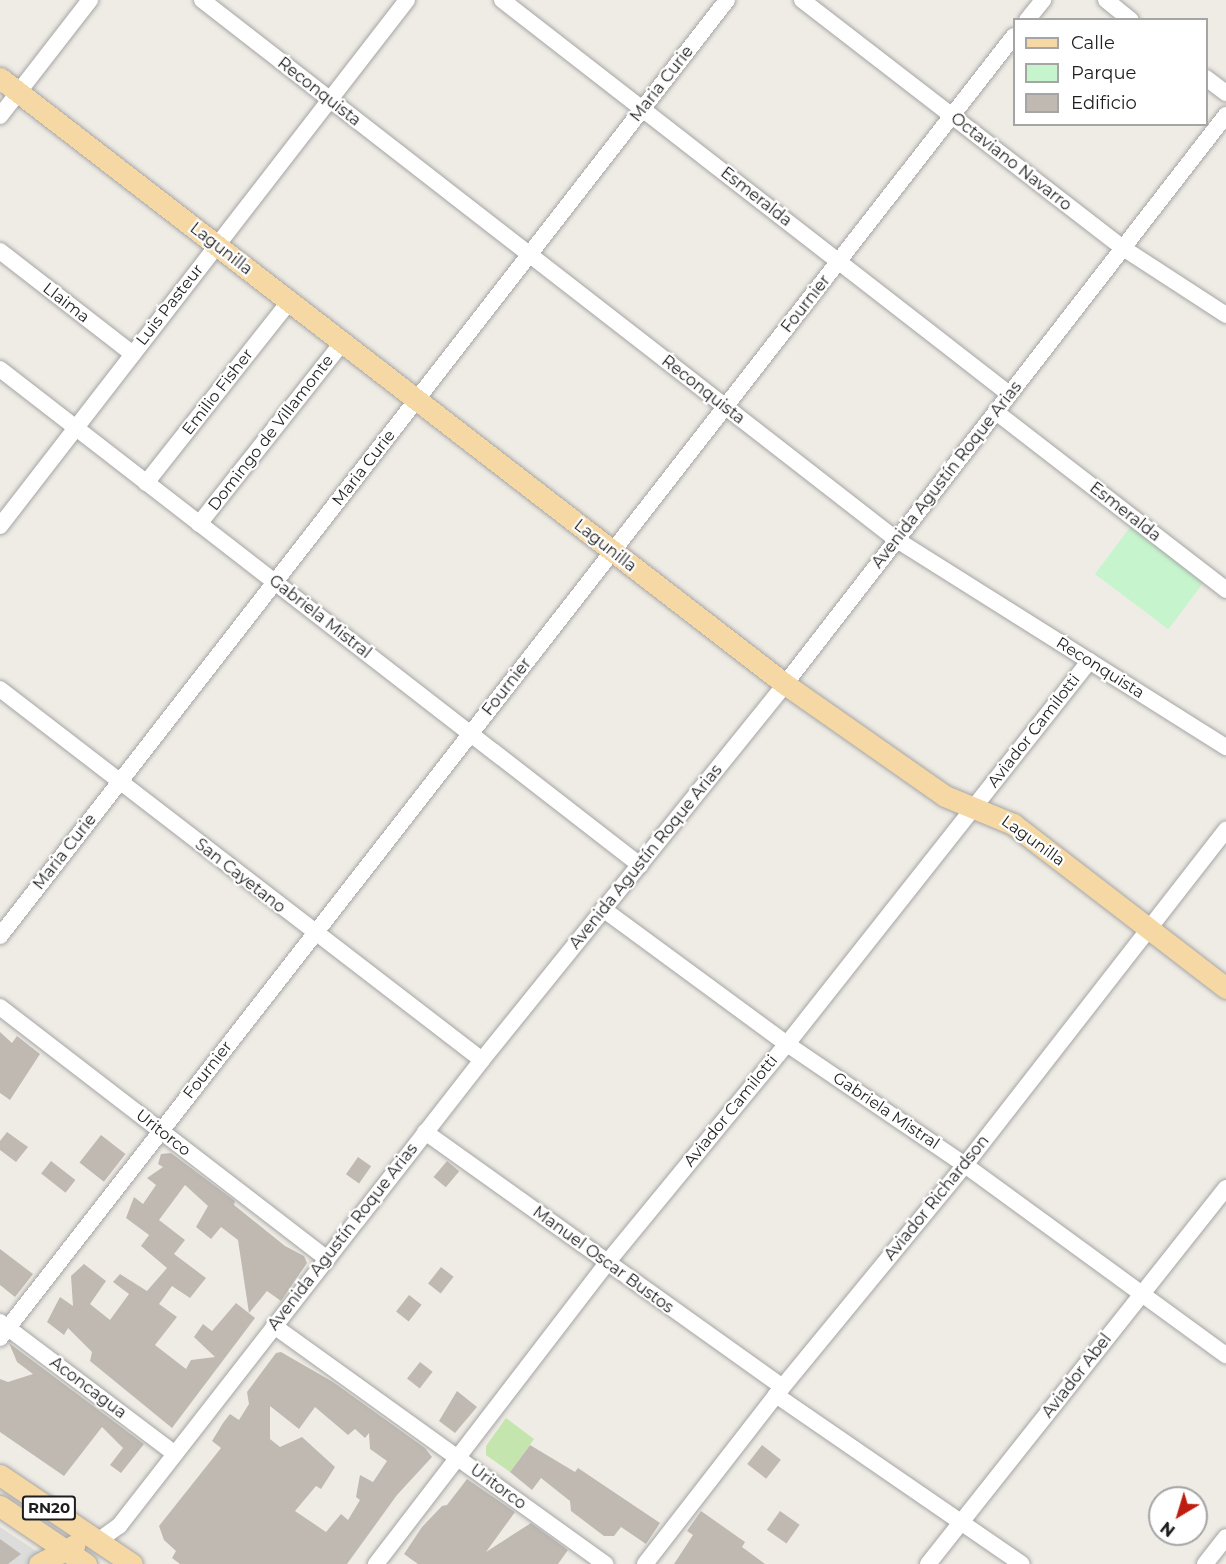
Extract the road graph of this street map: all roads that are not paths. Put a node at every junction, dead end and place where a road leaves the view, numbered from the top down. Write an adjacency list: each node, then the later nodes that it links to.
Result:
1 (90, 0): 14 (street)
2 (202, 0): 16 (street, Reconquista)
3 (407, 0): 16 (street, Luis Pasteur)
4 (502, 0): 17 (street, Esmeralda)
5 (727, 0): 17 (street, Maria Curie)
6 (802, 0): 20 (street, Octaviano Navarro)
7 (1043, 0): 9 (street)
8 (1106, 0): 10 (street)
9 (1030, 18)
10 (1128, 18)
11 (1013, 37): 20 (street, Fournier)
12 (0, 78): 14 (main road, Lagunilla)
13 (1208, 80): 15 (street)
14 (18, 93): 19 (street); 21 (main road, Lagunilla)
15 (1226, 93)
16 (329, 100): 21 (street, Luis Pasteur); 24 (street, Reconquista)
17 (642, 109): 24 (street, Maria Curie); 25 (street, Esmeralda)
18 (1226, 115): 22 (street, Avenida Agustín Roque Arias)
19 (0, 116)
20 (952, 116): 22 (street, Octaviano Navarro); 25 (street, Fournier)
21 (216, 246): 26 (main road, Lagunilla); 29 (street, Luis Pasteur)
22 (1123, 248): 27 (street, Octaviano Navarro); 31 (street, Avenida Agustín Roque Arias)
23 (0, 251): 29 (street, Llaima)
24 (529, 255): 32 (street, Maria Curie); 33 (street, Reconquista)
25 (839, 262): 31 (street, Esmeralda); 33 (street, Fournier)
26 (289, 302): 28 (main road, Lagunilla); 36 (street, Emilio Fisher)
27 (1226, 315)
28 (342, 343): 32 (main road, Lagunilla); 37 (street, Domingo de Villamonte)
29 (132, 354): 35 (street, Luis Pasteur)
30 (0, 369): 35 (street, Gabriela Mistral)
31 (1009, 394): 34 (street, Avenida Agustín Roque Arias)
32 (416, 400): 40 (main road, Lagunilla); 41 (street, Maria Curie)
33 (725, 408): 39 (street, Reconquista); 40 (street, Fournier)
34 (996, 412): 39 (street, Avenida Agustín Roque Arias); 42 (street, Esmeralda)
35 (76, 428): 36 (street, Gabriela Mistral); 38 (street, Luis Pasteur)
36 (146, 483): 37 (street, Gabriela Mistral)
37 (199, 524): 41 (street, Gabriela Mistral)
38 (0, 525)
39 (897, 540): 43 (street, Reconquista); 44 (street, Avenida Agustín Roque Arias)
40 (612, 552): 44 (main road, Lagunilla); 46 (street, Fournier)
41 (275, 582): 46 (street, Gabriela Mistral); 48 (street, Maria Curie)
42 (1226, 590)
43 (1089, 661): 47 (street, Reconquista); 49 (street, Aviador Camilotti)
44 (785, 684): 49 (main road, Lagunilla); 51 (street, Avenida Agustín Roque Arias)
45 (0, 689): 48 (street, San Cayetano)
46 (470, 734): 51 (street, Gabriela Mistral); 54 (street, Fournier)
47 (1226, 747)
48 (119, 782): 54 (street, San Cayetano); 55 (street, Maria Curie)
49 (974, 807): 53 (main road, Lagunilla); 58 (street, Aviador Camilotti)
50 (1226, 830): 53 (street, Aviador Richardson)
51 (640, 865): 52 (street, Avenida Agustín Roque Arias)
52 (603, 909): 58 (street, Gabriela Mistral); 59 (street, Avenida Agustín Roque Arias)
53 (1149, 929): 56 (main road, Lagunilla); 62 (street, Aviador Richardson)
54 (315, 934): 59 (street, San Cayetano); 60 (street, Fournier)
55 (0, 936)
56 (1226, 988)
57 (0, 1007): 60 (street, Uritorco)
58 (787, 1044): 62 (street, Gabriela Mistral); 65 (street, Aviador Camilotti)
59 (482, 1060): 61 (street, Avenida Agustín Roque Arias)
60 (161, 1132): 64 (street, Uritorco); 68 (street, Fournier)
61 (425, 1132): 64 (street, Avenida Agustín Roque Arias); 65 (street, Manuel Oscar Bustos)
62 (965, 1165): 66 (street, Gabriela Mistral); 70 (street, Aviador Richardson)
63 (1226, 1188): 66 (street, Aviador Abel)
64 (327, 1259): 67 (street, Avenida Agustín Roque Arias)
65 (606, 1264): 70 (street, Manuel Oscar Bustos); 72 (street, Aviador Camilotti)
66 (1142, 1294): 69 (street, Gabriela Mistral); 75 (street, Aviador Abel)
67 (274, 1326): 71 (street, Avenida Agustín Roque Arias); 72 (street, Uritorco)
68 (3, 1329): 71 (street, Aconcagua)
69 (1226, 1356)
70 (778, 1391): 75 (street, Manuel Oscar Bustos); 84 (street, Aviador Richardson)
71 (175, 1454): 77 (street, Avenida Agustín Roque Arias)
72 (459, 1459): 82 (street, Aviador Camilotti); 83 (street, Uritorco)
73 (0, 1475): 77 (main road, RN20)
74 (0, 1506): 78 (main road, RN20)
75 (962, 1521): 85 (street, Aviador Abel); 86 (street, Manuel Oscar Bustos)
76 (1226, 1537): 87 (street)
77 (98, 1542): 78 (main road, Avenida Agustín Roque Arias); 81 (main road, RN20)
78 (62, 1548): 79 (main road, Avenida Agustín Roque Arias); 80 (main road, RN20)
79 (39, 1564)
80 (86, 1564)
81 (132, 1564)
82 (376, 1564)
83 (605, 1564)
84 (645, 1564)
85 (928, 1564)
86 (1022, 1564)
87 (1205, 1564)

